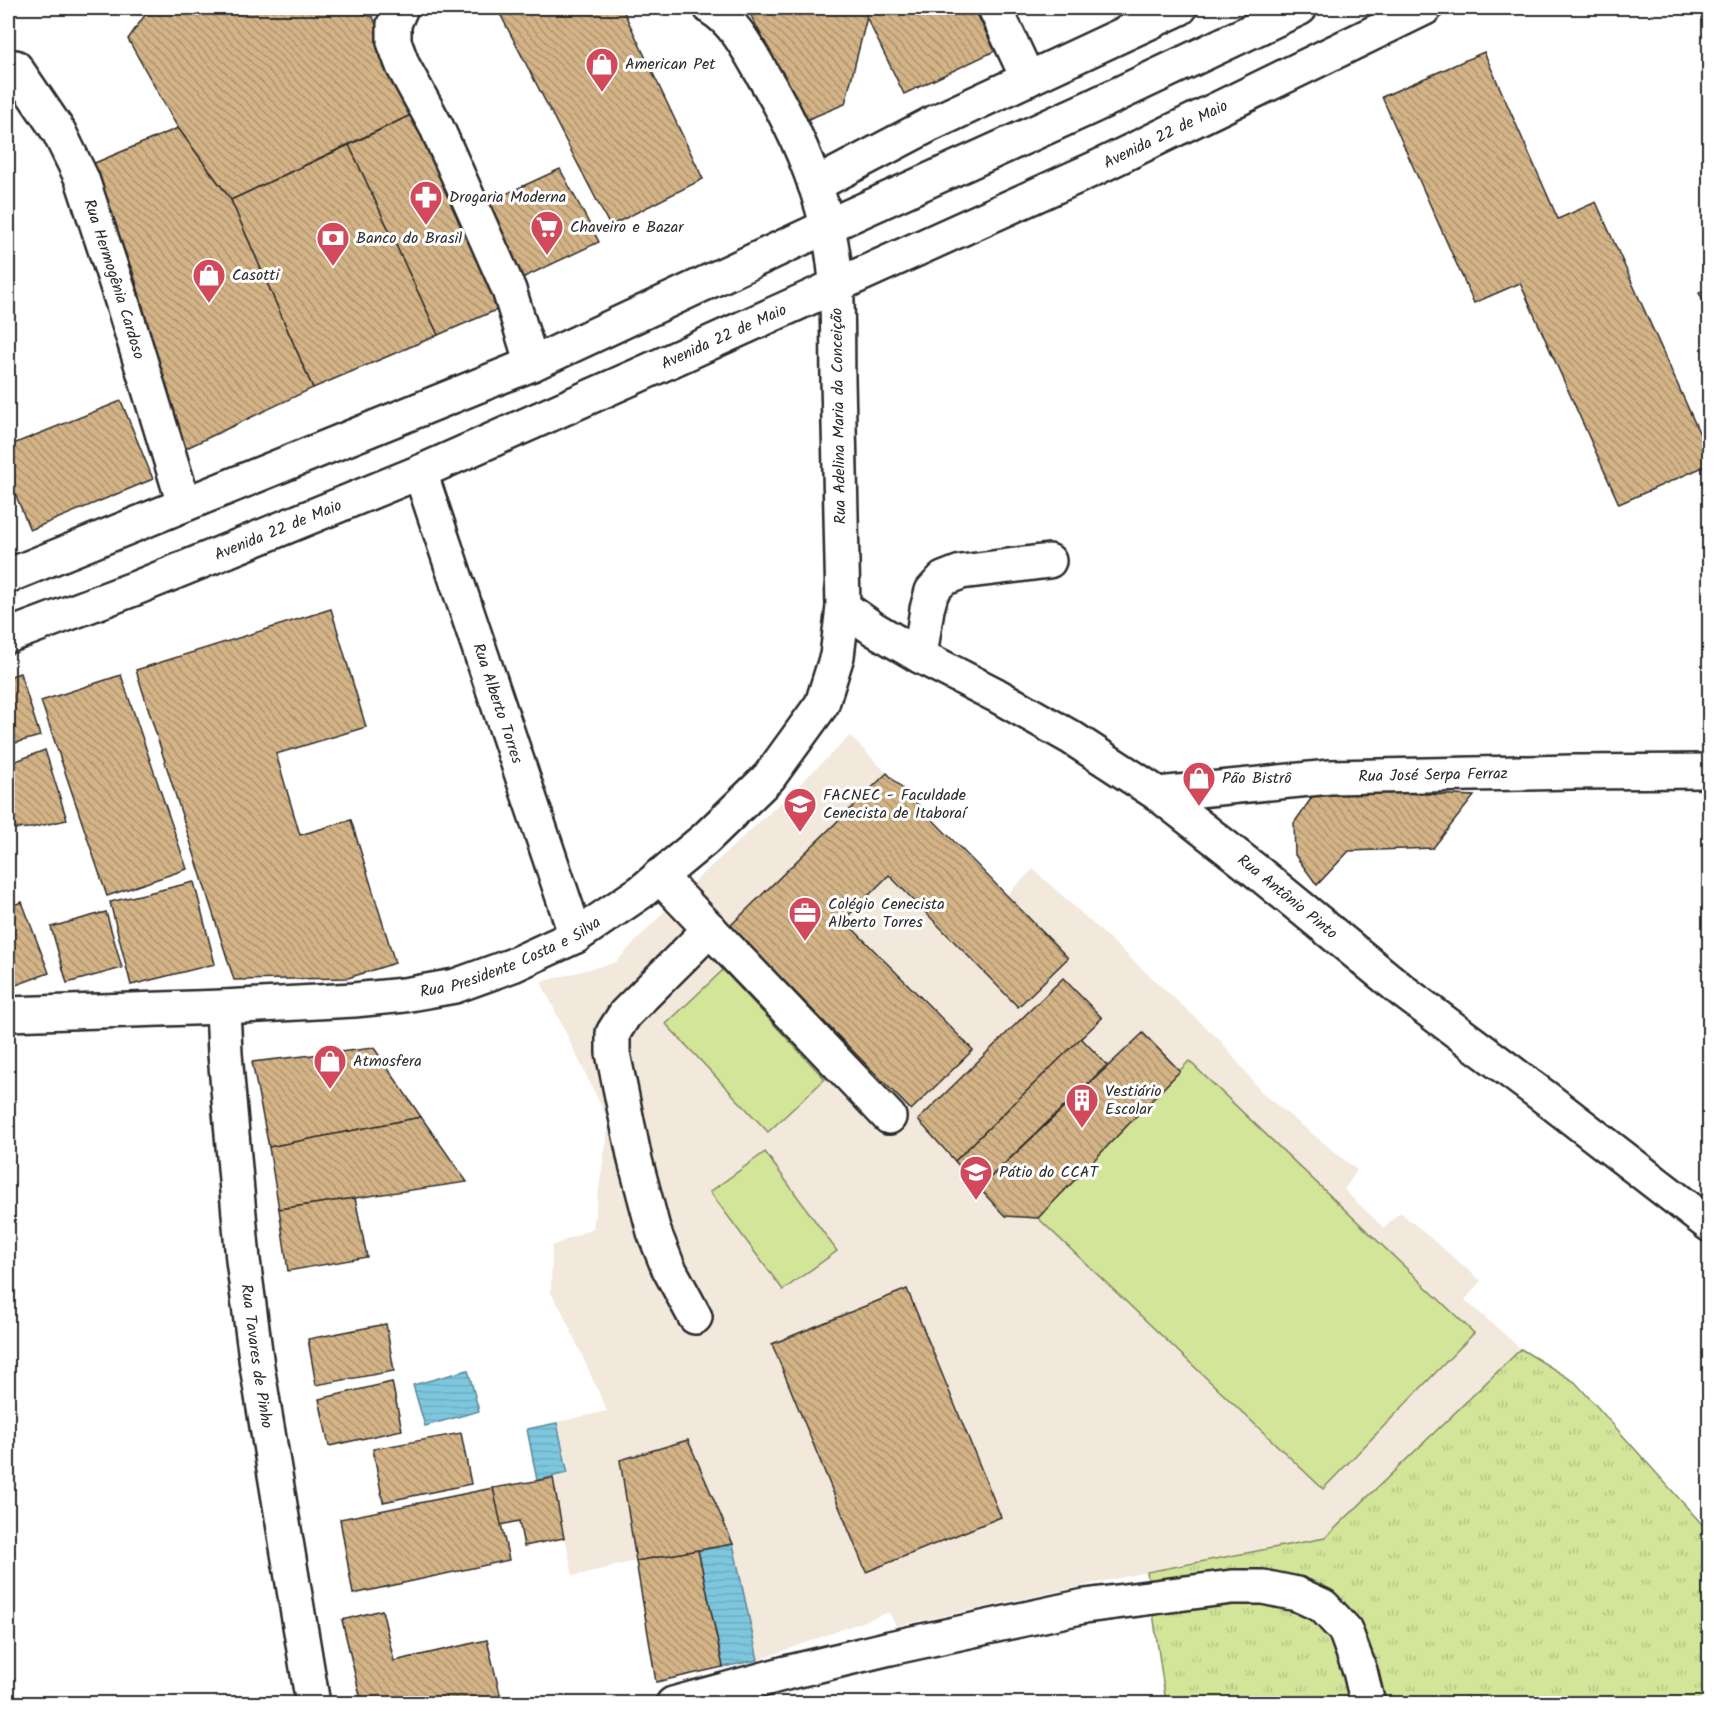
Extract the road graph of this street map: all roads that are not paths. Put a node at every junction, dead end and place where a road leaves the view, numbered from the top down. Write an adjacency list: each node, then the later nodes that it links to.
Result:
1 (399, 8): 12 (street)
2 (711, 8): 9 (street, Rua Adelina Maria da Conceição)
3 (995, 8): 8 (street)
4 (1180, 8): 8 (street)
5 (1299, 8): 10 (street)
6 (1425, 8): 11 (street, Avenida 22 de Maio)
7 (15, 67): 14 (street, Rua Hermogênia Cardoso)
8 (1028, 80): 9 (street)
9 (815, 185): 10 (street, Rua Adelina Maria da Conceição)
10 (828, 226): 11 (street, Rua Adelina Maria da Conceição); 12 (street)
11 (837, 286): 13 (street, Avenida 22 de Maio); 17 (street, Rua Adelina Maria da Conceição)
12 (532, 364): 14 (street)
13 (420, 472): 18 (street, Avenida 22 de Maio); 24 (street, Rua Alberto Torres)
14 (184, 504): 16 (street)
15 (1049, 561): 19 (street)
16 (8, 576)
17 (843, 607): 19 (street, Rua Antônio Pinto); 22 (street, Rua Presidente Costa e Silva)
18 (8, 636)
19 (920, 656): 21 (street, Rua Antônio Pinto)
20 (1710, 771): 21 (street, Rua José Serpa Ferraz)
21 (1158, 794): 28 (street, Rua Antônio Pinto)
22 (659, 876): 23 (street); 24 (street, Rua Presidente Costa e Silva)
23 (710, 929): 27 (street); 29 (street)
24 (576, 936): 25 (street, Rua Presidente Costa e Silva)
25 (223, 1007): 26 (street, Rua Presidente Costa e Silva); 30 (street, Rua Tavares de Pinho)
26 (8, 1014)
27 (889, 1117)
28 (1710, 1225)
29 (695, 1317)
30 (313, 1704)
31 (673, 1704): 32 (street)
32 (1368, 1704)

